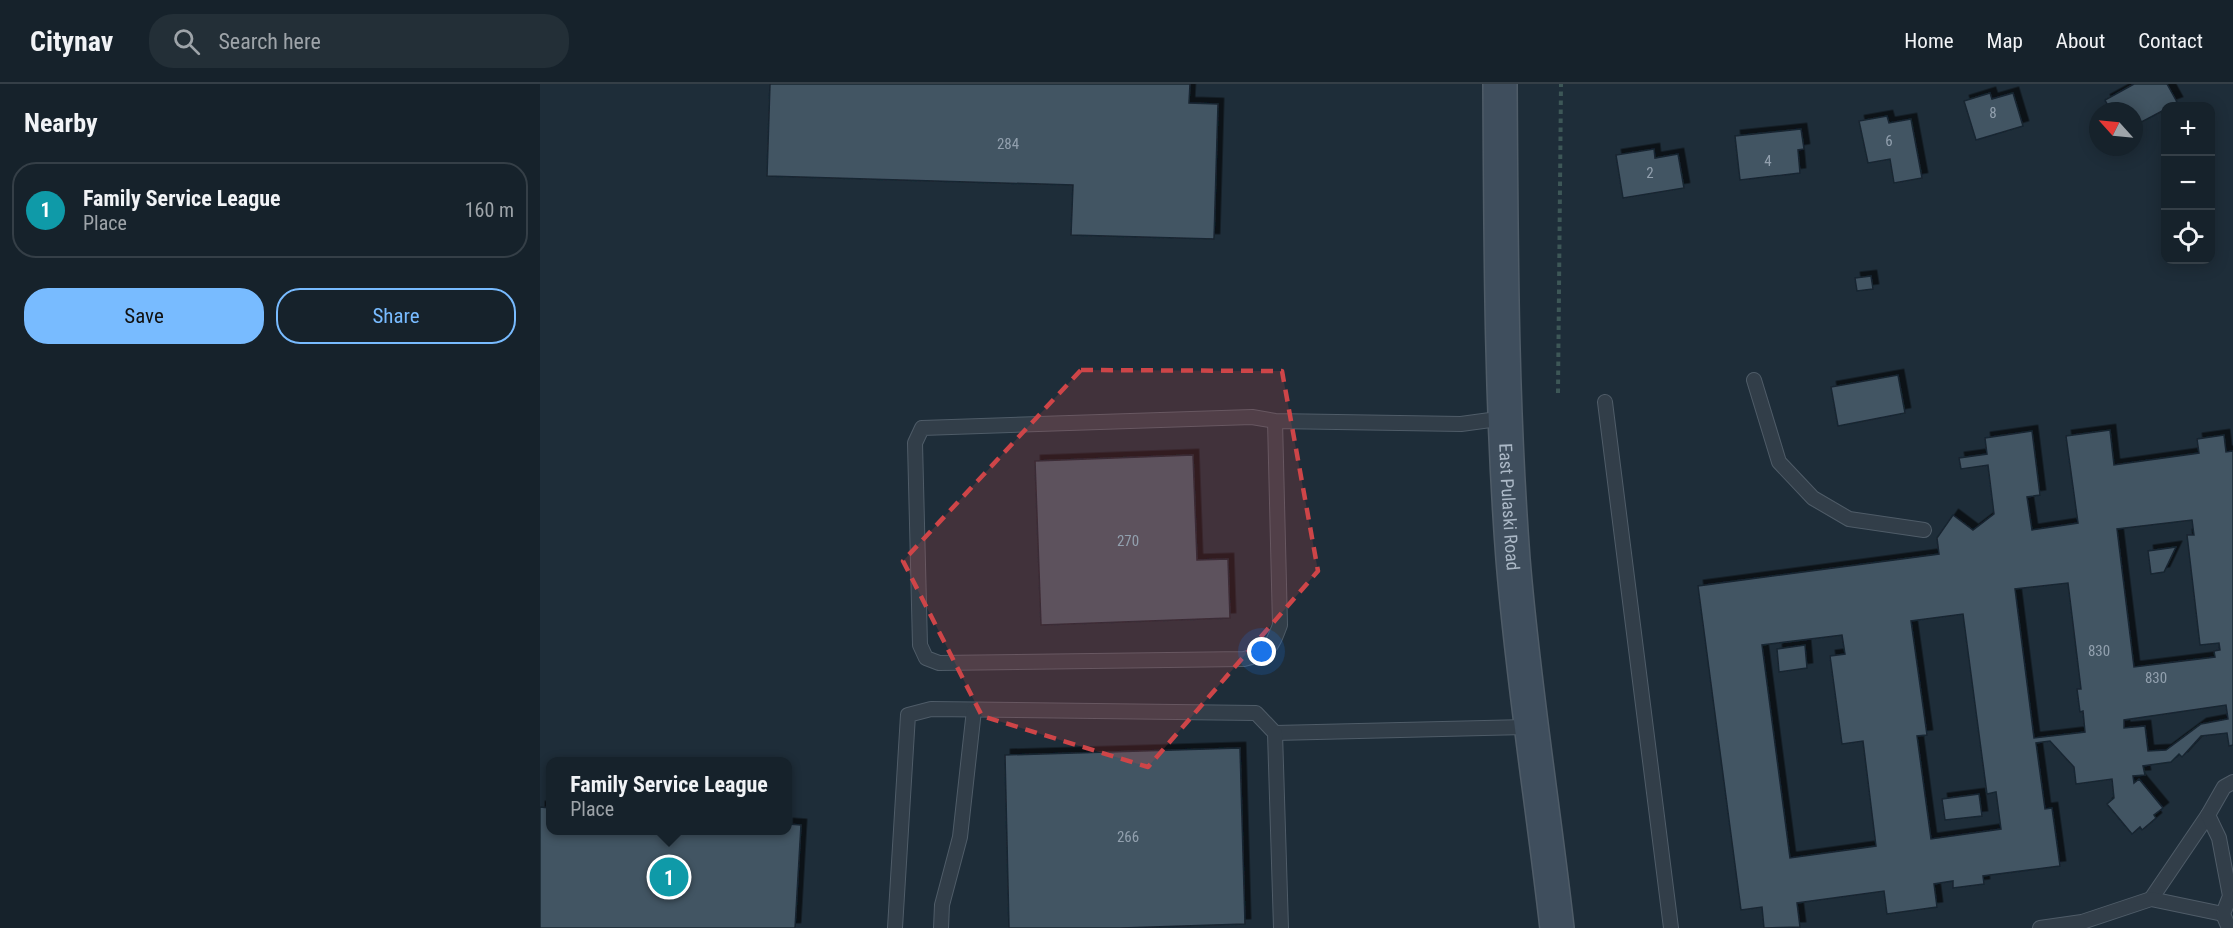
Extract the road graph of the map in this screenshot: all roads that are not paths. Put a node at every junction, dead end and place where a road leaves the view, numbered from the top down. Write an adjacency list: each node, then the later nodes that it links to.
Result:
1 (1500, 84): 4 (main road, East Pulaski Road)
2 (1754, 380): 6 (lane)
3 (1605, 402): 18 (lane)
4 (1504, 418): 5 (lane); 8 (main road, East Pulaski Road)
5 (1275, 421): 5 (lane)
6 (1924, 530)
7 (974, 710): 9 (lane); 14 (lane); 15 (lane)
8 (1531, 727): 9 (lane); 17 (main road, East Pulaski Road)
9 (1275, 733): 16 (lane)
10 (2233, 782): 11 (lane)
11 (2208, 815): 12 (lane); 13 (lane)
12 (2151, 899): 13 (lane); 19 (lane)
13 (2223, 914): 20 (lane)
14 (895, 928)
15 (941, 928)
16 (1281, 928)
17 (1557, 928)
18 (1671, 928)
19 (2040, 928)
20 (2229, 928)

